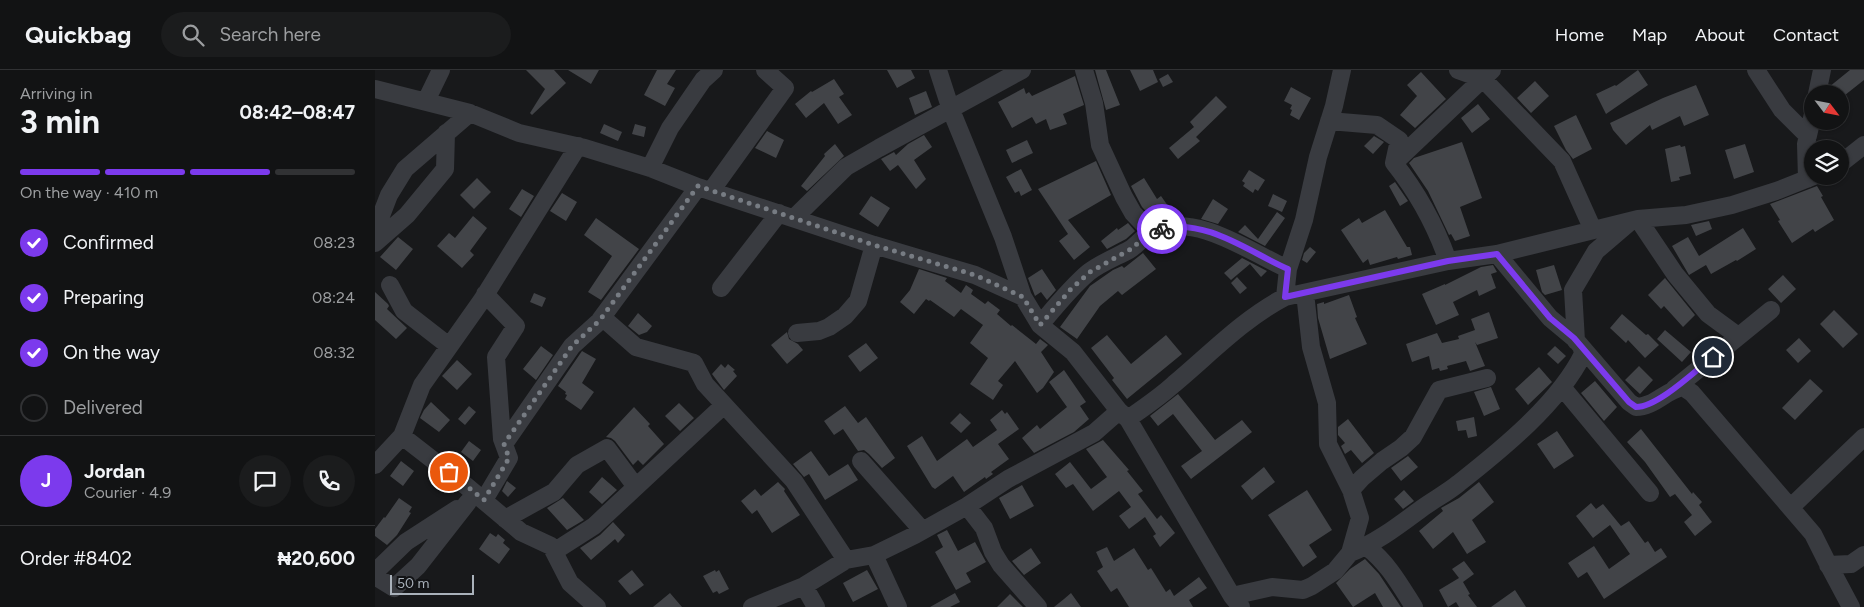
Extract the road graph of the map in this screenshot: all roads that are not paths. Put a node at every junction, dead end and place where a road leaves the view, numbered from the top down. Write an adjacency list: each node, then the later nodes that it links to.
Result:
1 (441, 70): 14 (street)
2 (714, 70): 26 (street)
3 (765, 70): 28 (street)
4 (938, 70): 15 (street)
5 (1022, 70): 15 (street)
6 (1084, 70): 33 (street)
7 (1342, 70): 17 (street)
8 (1458, 70): 11 (street)
9 (1756, 70): 20 (street)
10 (1822, 70): 12 (street)
11 (1487, 74): 25 (street); 32 (street)
12 (1819, 85)
13 (375, 89): 14 (street)
14 (426, 101): 16 (street)
15 (951, 110): 29 (street); 43 (street)
16 (470, 113): 19 (street); 23 (street)
17 (1329, 121): 25 (street); 38 (street)
18 (1809, 130): 20 (street)
19 (446, 133): 31 (street); 34 (street)
20 (1808, 136): 21 (street)
21 (1807, 140)
22 (1864, 145): 24 (street)
23 (578, 146): 26 (street); 42 (street)
24 (1849, 157)
25 (1394, 163): 37 (street)
26 (650, 168): 28 (street)
27 (1804, 180): 30 (street)
28 (705, 189): 29 (street); 46 (street)
29 (787, 216): 35 (street); 40 (street)
30 (1635, 220): 32 (street); 49 (street); 50 (street)
31 (375, 225)
32 (1593, 230): 36 (street)
33 (1151, 232): 38 (street); 47 (street)
34 (375, 243)
35 (874, 245): 43 (street); 48 (street)
36 (1497, 254): 37 (street); 50 (street)
37 (1448, 261): 41 (street)
38 (1288, 269): 44 (street)
39 (390, 285): 51 (street)
40 (721, 288)
41 (1305, 293): 44 (street); 63 (street)
42 (485, 294): 51 (street); 59 (street)
43 (1023, 297): 47 (street)
44 (1285, 297): 56 (street)
45 (1771, 310): 49 (street)
46 (600, 320): 55 (street); 59 (street)
47 (1040, 325): 56 (street)
48 (797, 333)
49 (1738, 336): 54 (street)
50 (1579, 345): 53 (street); 54 (street)
51 (449, 346): 57 (street)
52 (1487, 378): 63 (street)
53 (1562, 387): 64 (street); 71 (street)
54 (1674, 389): 67 (street)
55 (723, 406): 62 (street); 76 (street)
56 (1124, 415): 66 (street); 81 (street)
57 (402, 436): 61 (street); 65 (street)
58 (1864, 437): 67 (street)
59 (504, 444): 65 (street)
60 (861, 461): 70 (street)
61 (375, 465)
62 (636, 487): 69 (street); 72 (street)
63 (1351, 490): 68 (street)
64 (1650, 493)
65 (477, 499): 69 (street); 78 (street); 79 (street)
66 (967, 506): 70 (street); 86 (street)
67 (1791, 507): 77 (street)
68 (1360, 518): 71 (street); 73 (street)
69 (505, 519): 72 (street)
70 (922, 530): 74 (street)
71 (1373, 542): 73 (street); 87 (street)
72 (555, 551): 82 (street)
73 (1350, 553): 81 (street)
74 (874, 555): 76 (street); 85 (street)
75 (1864, 555): 77 (street)
76 (846, 560): 80 (street)
77 (1828, 565): 88 (street)
78 (375, 572)
79 (375, 576)
80 (804, 586): 83 (street); 84 (street)
81 (1237, 601)
82 (597, 607)
83 (752, 607)
84 (816, 607)
85 (898, 607)
86 (1038, 607)
87 (1414, 607)
88 (1851, 607)

